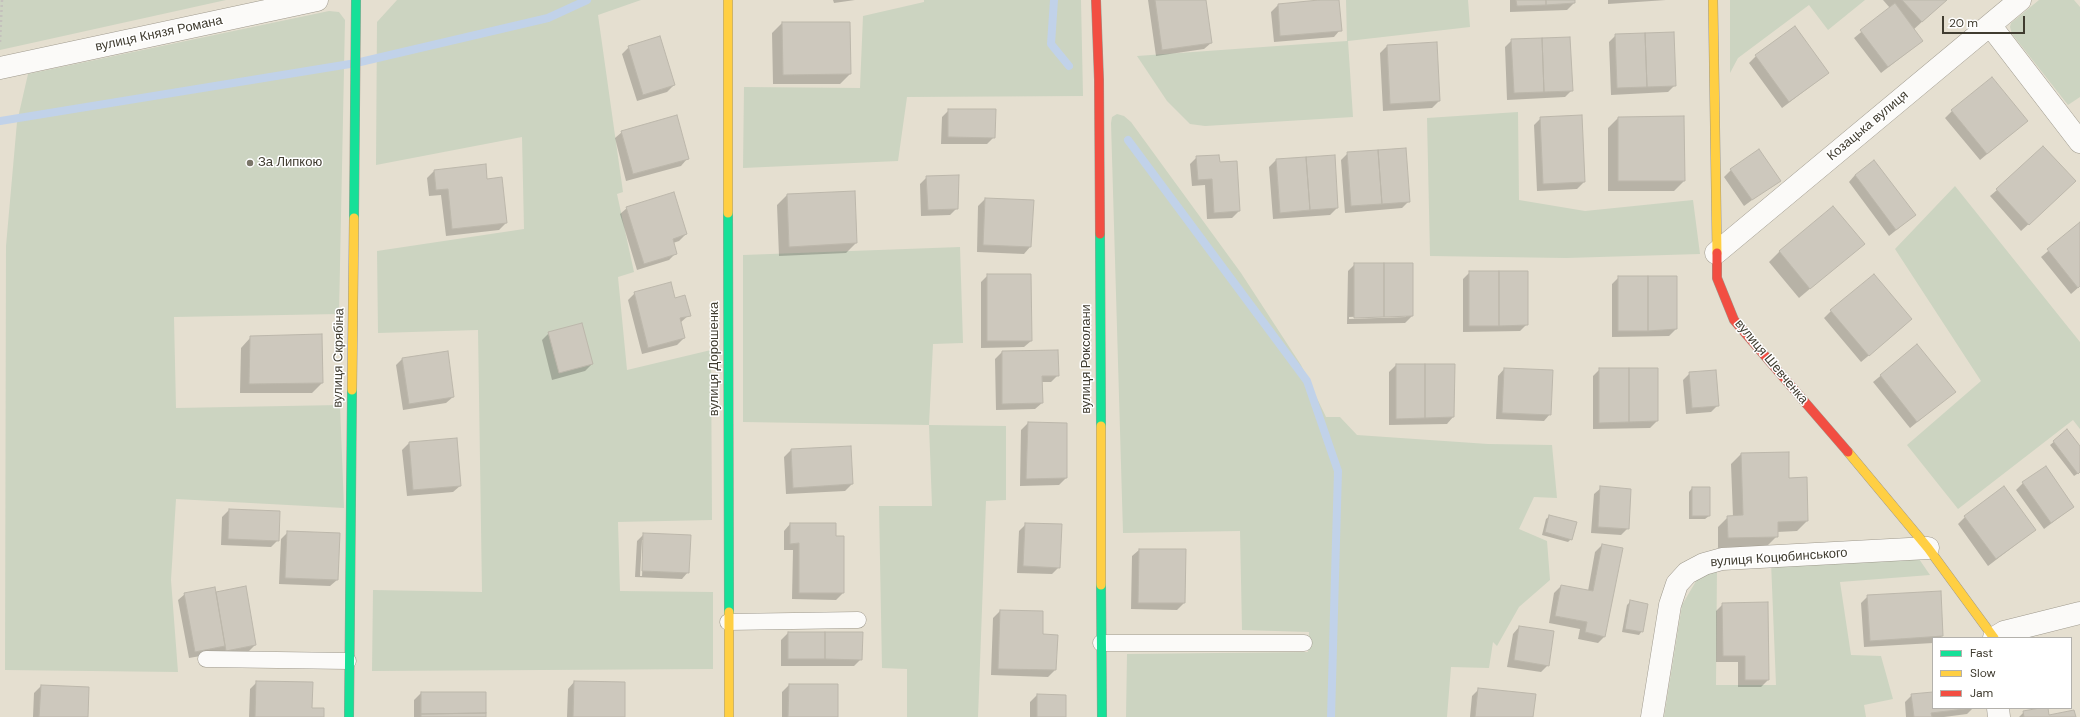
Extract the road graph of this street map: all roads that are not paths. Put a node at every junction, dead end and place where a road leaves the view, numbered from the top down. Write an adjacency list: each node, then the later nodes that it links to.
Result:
1 (318, 0): 8 (street, вулиця Князя Романа)
2 (356, 0): 20 (street, вулиця Скрябіна)
3 (728, 0): 14 (street, вулиця Дорошенка)
4 (1096, 0): 17 (street, вулиця Роксолани)
5 (1713, 0): 10 (street, вулиця Шевченка)
6 (2020, 0): 7 (street, Козацька вулиця)
7 (1990, 24): 9 (street); 10 (street, Козацька вулиця)
8 (0, 68)
9 (2080, 142)
10 (1716, 252): 11 (street, вулиця Шевченка)
11 (1928, 548): 15 (street, вулиця Шевченка); 24 (street, вулиця Коцюбинського)
12 (2080, 613): 16 (street)
13 (858, 620): 14 (lane)
14 (728, 622): 22 (street, вулиця Дорошенка)
15 (1993, 637)
16 (1996, 637)
17 (1101, 643): 18 (lane); 23 (street, вулиця Роксолани)
18 (1304, 643)
19 (206, 659): 20 (lane)
20 (348, 661): 21 (street, вулиця Скрябіна)
21 (349, 717)
22 (729, 717)
23 (1102, 717)
24 (1652, 717)

